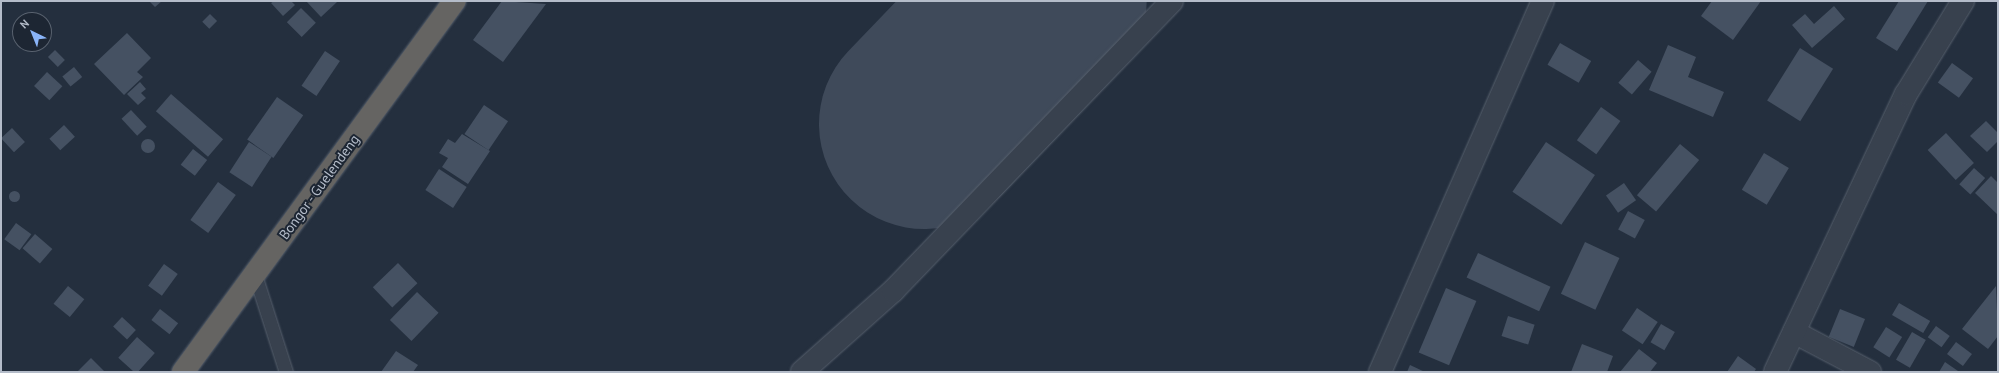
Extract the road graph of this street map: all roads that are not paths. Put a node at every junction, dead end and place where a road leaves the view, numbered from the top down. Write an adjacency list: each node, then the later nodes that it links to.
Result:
1 (455, 1): 5 (highway, Bongor - Guelendeng)
2 (1172, 1): 9 (street)
3 (1543, 1): 10 (street)
4 (1963, 1): 6 (street)
5 (255, 275): 7 (highway, Bongor - Guelendeng); 8 (lane)
6 (1794, 332): 11 (street); 12 (street)
7 (182, 372)
8 (286, 372)
9 (802, 372)
10 (1380, 372)
11 (1775, 372)
12 (1870, 372)

